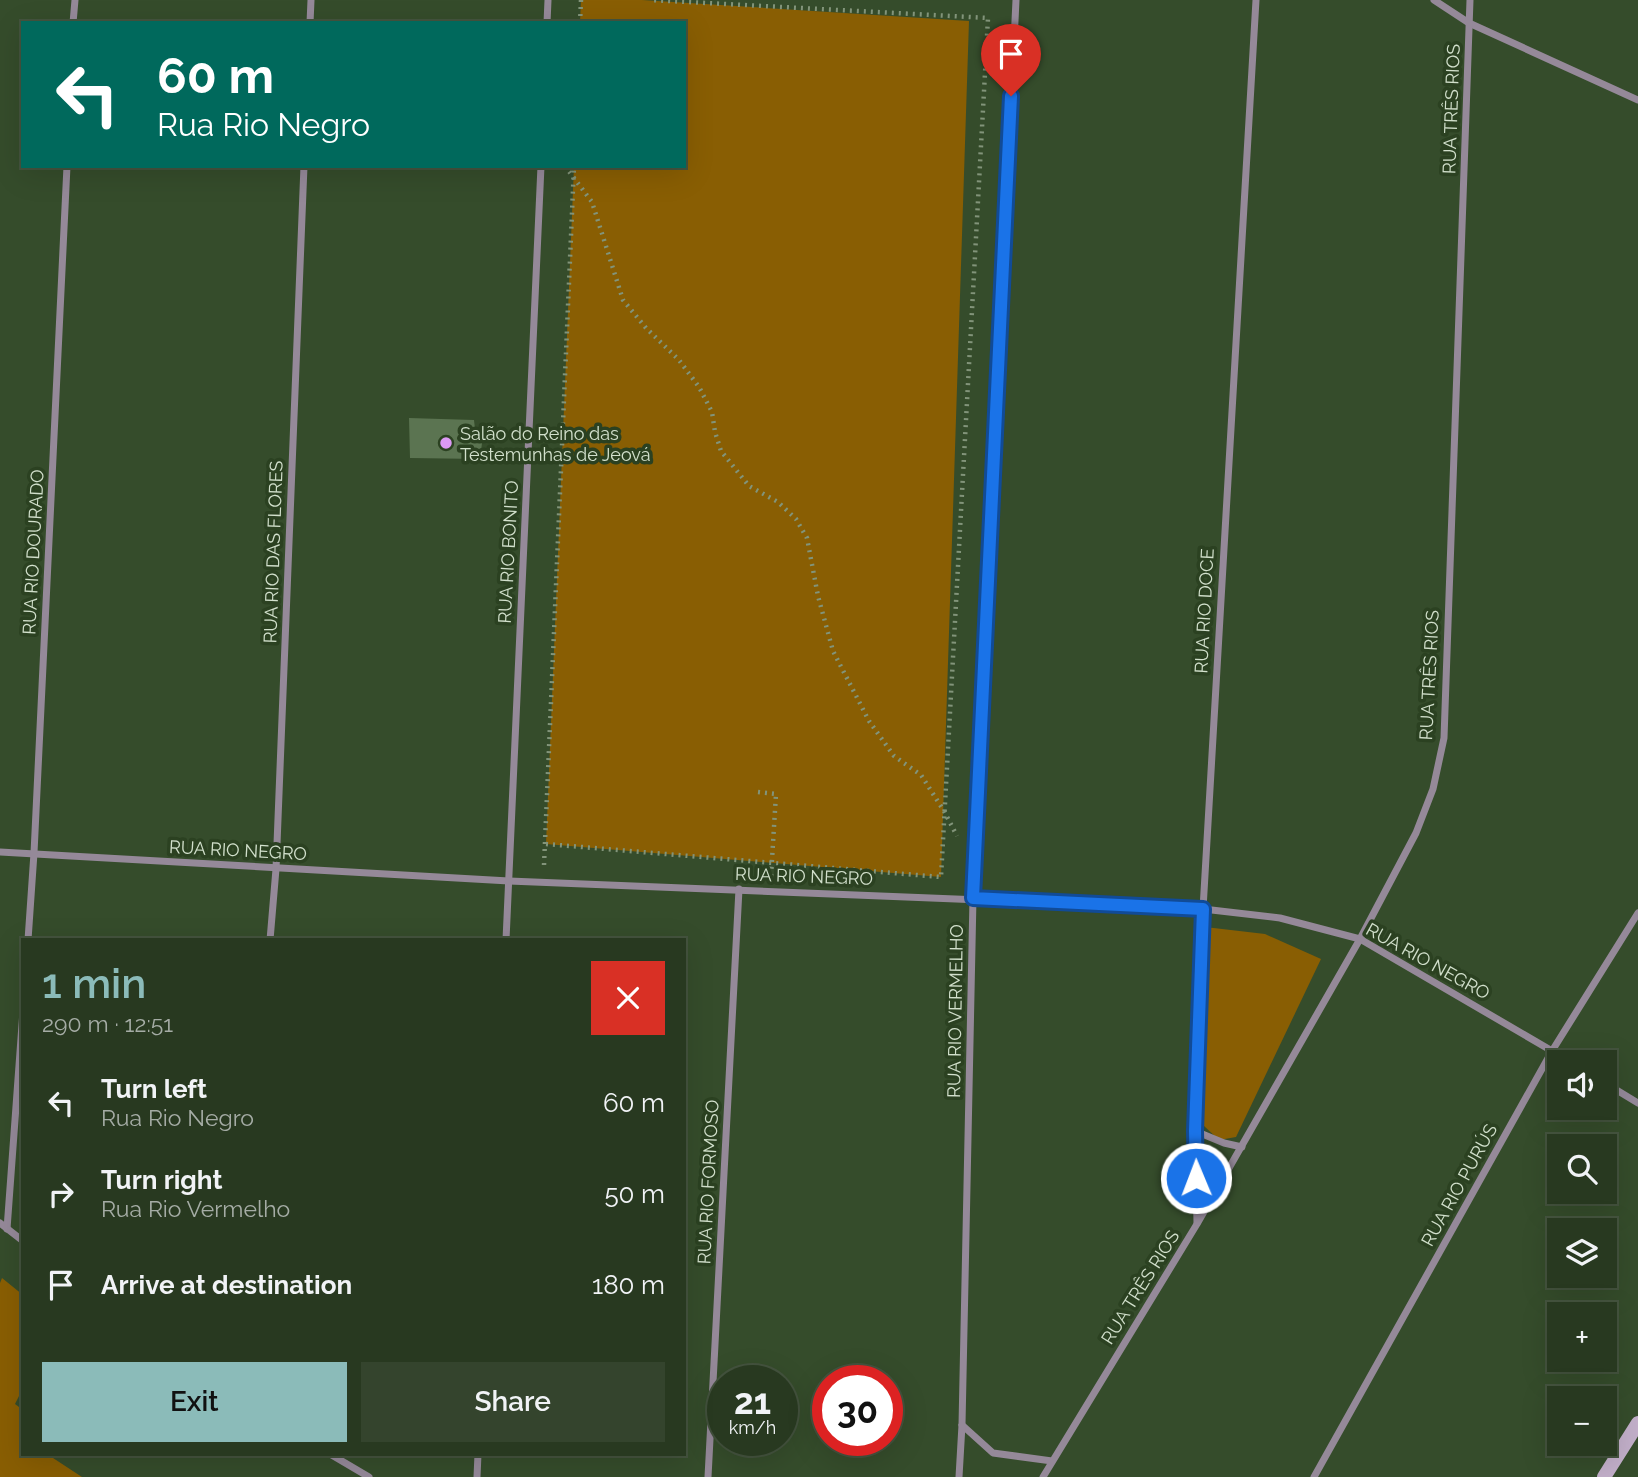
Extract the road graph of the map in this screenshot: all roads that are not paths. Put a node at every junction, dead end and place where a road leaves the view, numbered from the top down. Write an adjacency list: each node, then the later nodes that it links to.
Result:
1 (75, 0): 8 (street)
2 (311, 0): 9 (street)
3 (548, 0): 10 (street)
4 (1016, 0): 21 (street, RUA RIO VERMELHO)
5 (1256, 0): 22 (street, RUA RIO DOCE)
6 (1434, 0): 11 (street)
7 (1470, 0): 11 (street, RUA TRÊS RIOS)
8 (74, 21)
9 (310, 21)
10 (547, 21)
11 (1469, 23): 12 (street); 27 (street, RUA TRÊS RIOS)
12 (1638, 100)
13 (67, 168): 17 (street, RUA RIO DOURADO)
14 (304, 168): 18 (street, RUA RIO DAS FLORES)
15 (541, 168): 19 (street, RUA RIO BONITO)
16 (0, 852): 17 (street, RUA RIO NEGRO)
17 (34, 853): 18 (street, RUA RIO NEGRO); 24 (street, RUA RIO DOURADO)
18 (276, 869): 19 (street, RUA RIO NEGRO); 25 (street, RUA RIO DAS FLORES)
19 (509, 881): 20 (street, RUA RIO NEGRO); 26 (street, RUA RIO BONITO)
20 (739, 889): 21 (street, RUA RIO NEGRO); 47 (street, RUA RIO FORMOSO)
21 (973, 898): 22 (street, RUA RIO NEGRO); 41 (street, RUA RIO VERMELHO)
22 (1203, 909): 27 (street, RUA RIO NEGRO); 34 (street, RUA RIO DOCE)
23 (1638, 913): 30 (street, RUA RIO PURÚS)
24 (28, 938)
25 (270, 938)
26 (506, 938)
27 (1360, 939): 29 (street, RUA RIO NEGRO); 35 (street, RUA TRÊS RIOS)
28 (21, 1039): 38 (street)
29 (1550, 1050)
30 (1553, 1050)
31 (1547, 1060): 50 (street, RUA RIO PURÚS)
32 (1617, 1090): 33 (street)
33 (1638, 1103)
34 (1195, 1131): 35 (street); 37 (street, RUA RIO DOCE)
35 (1242, 1147): 37 (street, RUA TRÊS RIOS)
36 (0, 1223): 38 (street)
37 (1198, 1224): 44 (street, RUA TRÊS RIOS)
38 (7, 1229): 39 (street)
39 (21, 1240)
40 (1638, 1423): 51 (main road)
41 (962, 1425): 44 (street); 48 (street, RUA RIO VERMELHO)
42 (333, 1456): 45 (street)
43 (478, 1456): 46 (street)
44 (1052, 1461): 49 (street, RUA TRÊS RIOS)
45 (369, 1477)
46 (477, 1477)
47 (708, 1477)
48 (959, 1477)
49 (1043, 1477)
50 (1314, 1477)
51 (1604, 1477)

